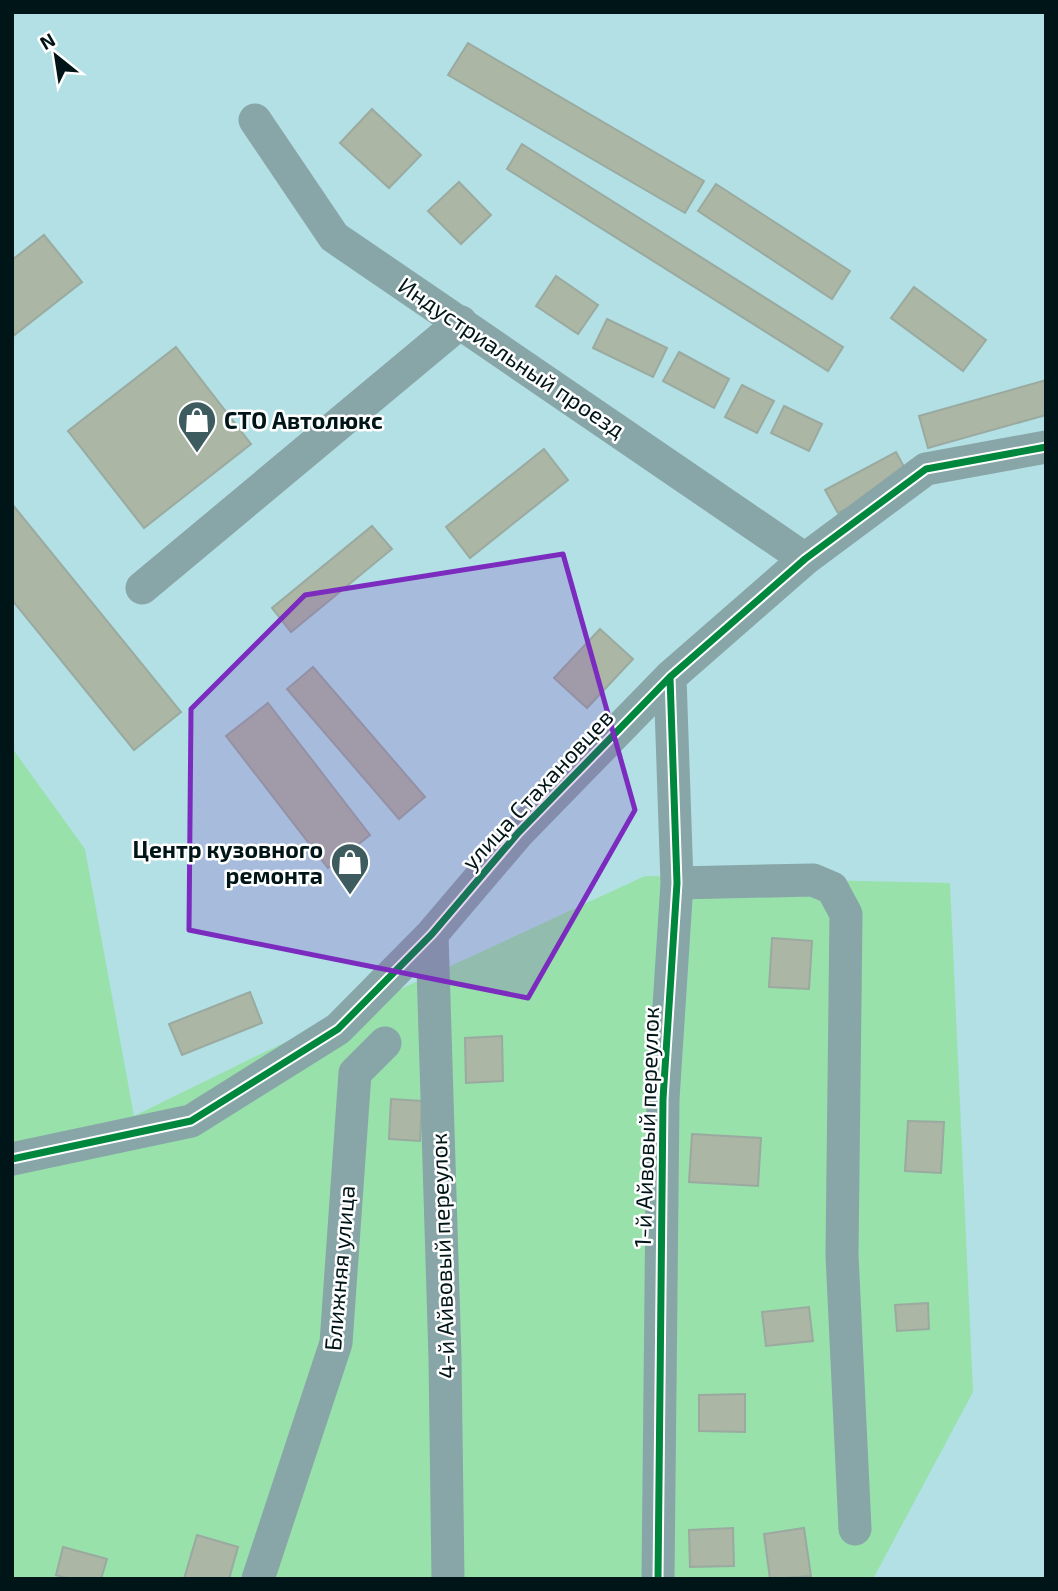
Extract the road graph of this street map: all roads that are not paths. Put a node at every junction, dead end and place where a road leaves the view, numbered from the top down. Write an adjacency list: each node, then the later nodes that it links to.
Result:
1 (255, 120): 2 (street, Индустриальный проезд)
2 (461, 322): 4 (street, Индустриальный проезд); 5 (street)
3 (1046, 447): 4 (street, улица Стахановцев)
4 (805, 559): 6 (street, улица Стахановцев)
5 (142, 588)
6 (670, 677): 7 (street, 1-й Айвовый переулок); 8 (street, улица Стахановцев)
7 (677, 883): 11 (street); 14 (street, 1-й Айвовый переулок)
8 (432, 934): 10 (street, улица Стахановцев); 13 (street, 4-й Айвовый переулок)
9 (385, 1043): 12 (street, Ближняя улица)
10 (12, 1159)
11 (855, 1529)
12 (258, 1579)
13 (448, 1579)
14 (658, 1579)

